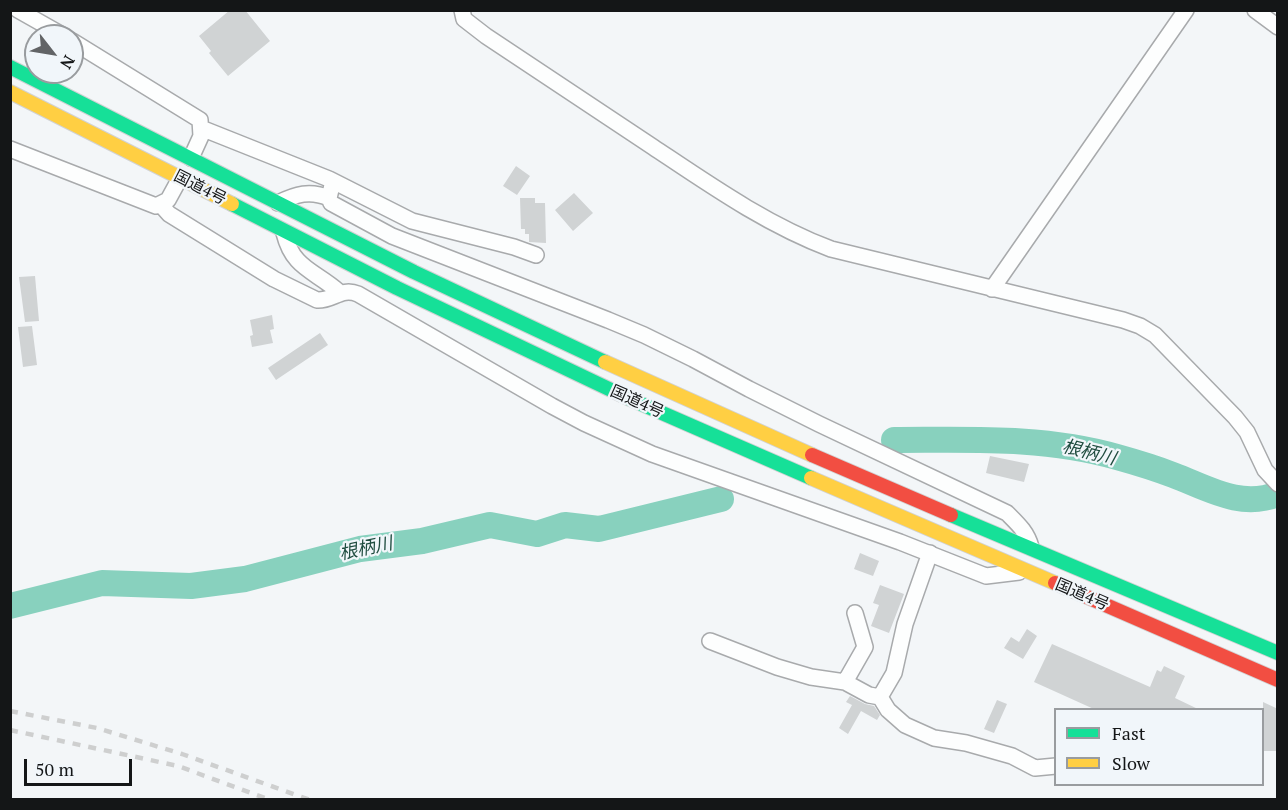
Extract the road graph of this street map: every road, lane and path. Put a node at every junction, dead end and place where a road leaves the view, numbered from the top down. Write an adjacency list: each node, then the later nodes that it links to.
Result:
1 (18, 10): 5 (street)
2 (462, 10): 20 (street)
3 (1186, 10): 20 (street)
4 (1255, 10): 6 (street)
5 (43, 24)
6 (1278, 27)
7 (84, 48): 10 (street)
8 (10, 67): 12 (highway, 国道4号)
9 (10, 92): 13 (highway, 国道4号)
10 (201, 128): 12 (street); 14 (street)
11 (10, 149): 17 (street)
12 (190, 158): 16 (highway, 国道4号)
13 (180, 178): 17 (street); 18 (highway, 国道4号)
14 (333, 181): 15 (street); 19 (street)
15 (329, 198): 16 (street); 23 (street)
16 (278, 203): 23 (highway, 国道4号)
17 (161, 205): 21 (street)
18 (284, 231): 21 (street); 25 (highway, 国道4号)
19 (536, 255)
20 (992, 289): 22 (street)
21 (339, 292): 24 (street)
22 (1278, 484)
23 (1032, 550): 28 (highway, 国道4号)
24 (930, 553): 25 (street); 31 (street)
25 (1026, 570): 29 (highway, 国道4号)
26 (855, 613): 30 (street)
27 (710, 641): 30 (street)
28 (1278, 653)
29 (1278, 680)
30 (845, 682): 31 (street)
31 (880, 697): 32 (street)
32 (1054, 766)

